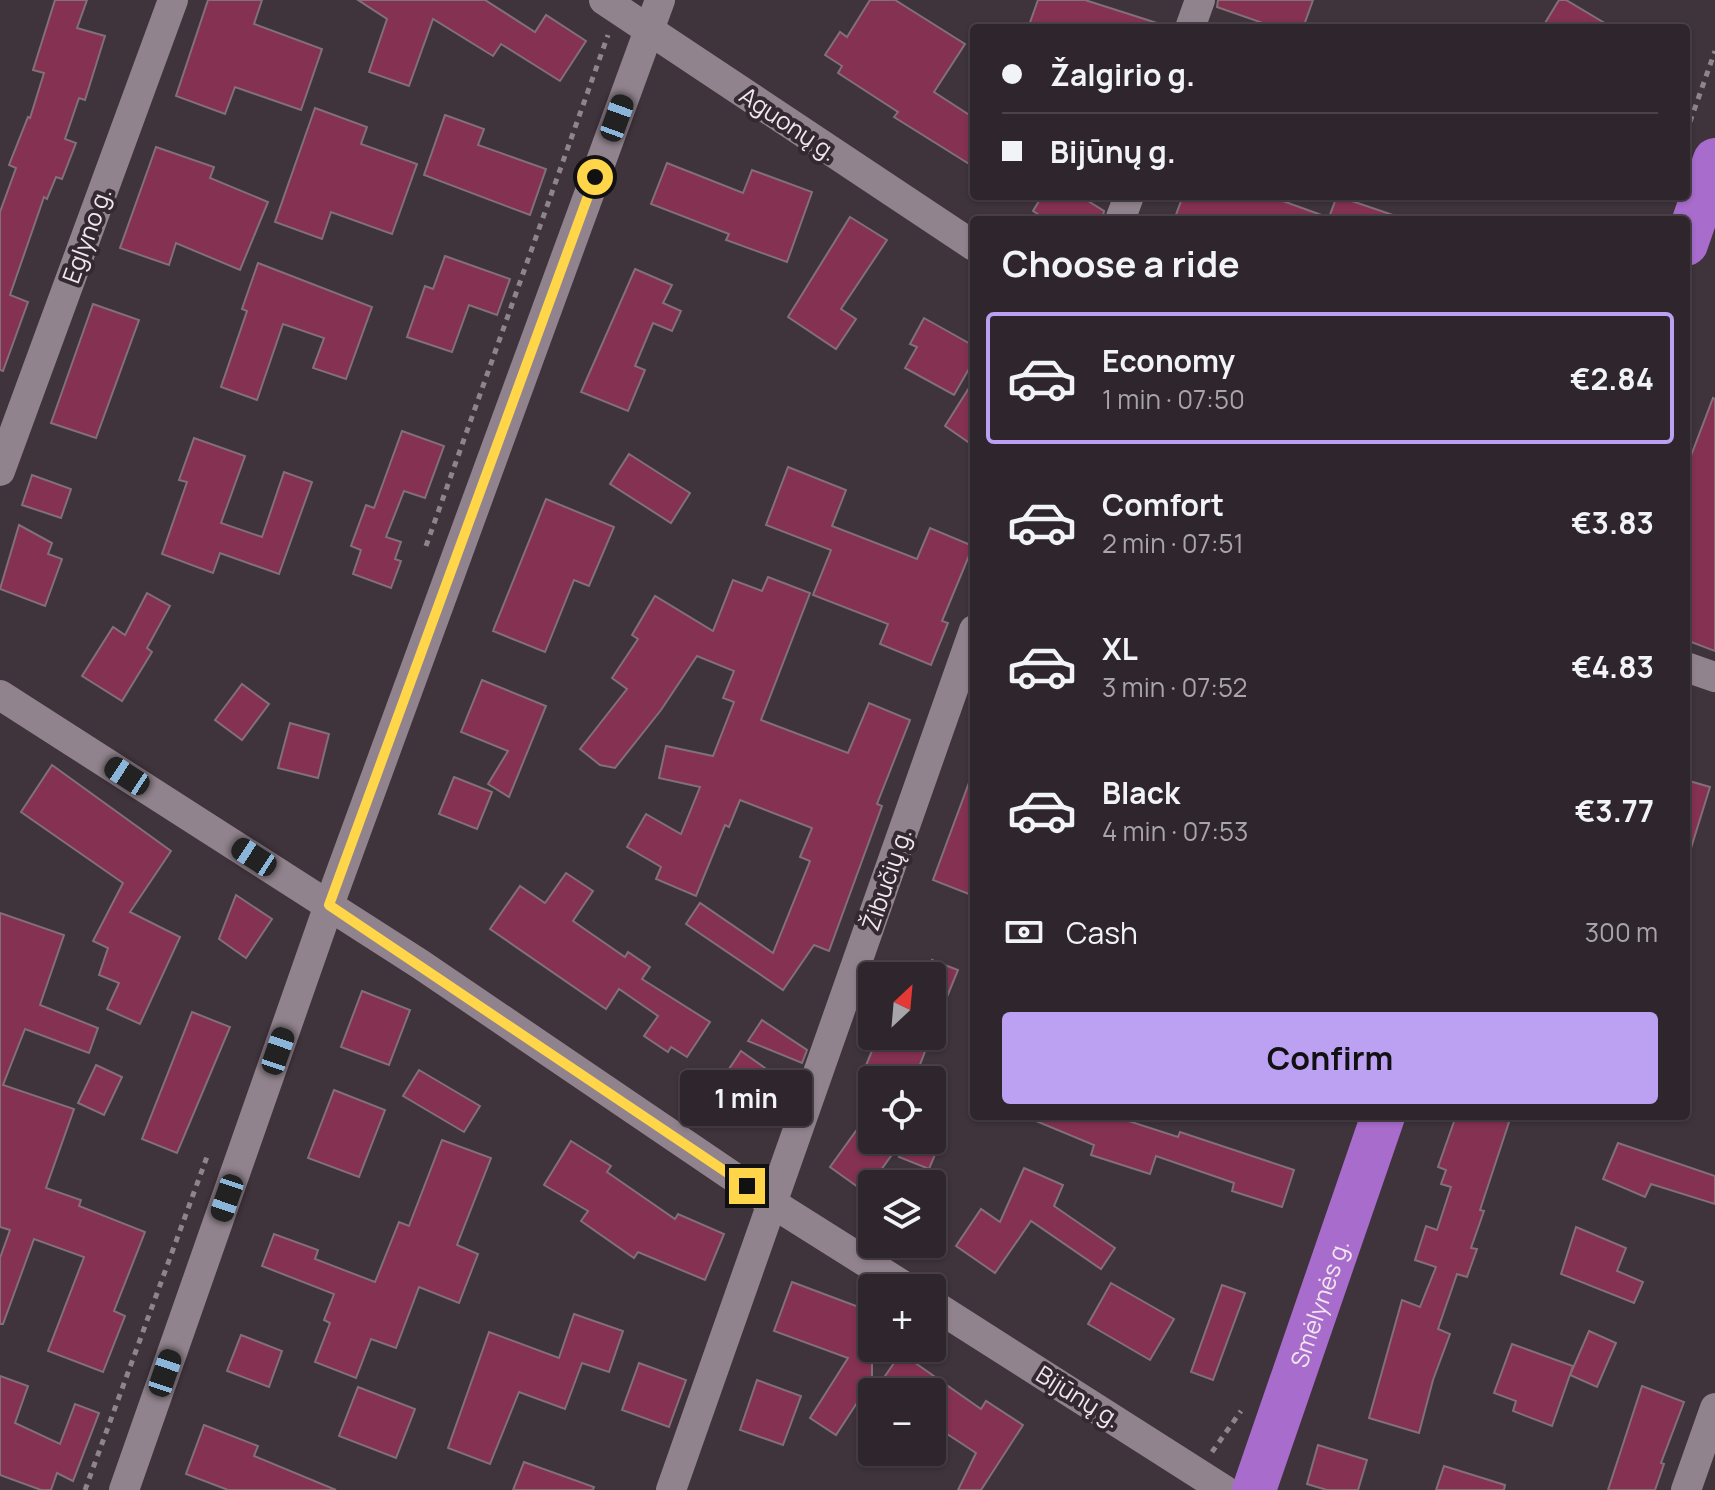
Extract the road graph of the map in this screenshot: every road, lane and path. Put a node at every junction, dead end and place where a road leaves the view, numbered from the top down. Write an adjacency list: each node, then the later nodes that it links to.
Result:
1 (173, 0): 12 (street, Eglyno g.)
2 (604, 0): 6 (street, Aguonų g.)
3 (660, 0): 6 (street)
4 (1200, 0): 5 (street)
5 (1191, 24)
6 (649, 31): 11 (street, Aguonų g.); 17 (street)
7 (1715, 51): 8 (path)
8 (1690, 122)
9 (1715, 160): 10 (highway)
10 (1690, 232)
11 (970, 243)
12 (0, 471)
13 (970, 641): 19 (street, Žibučių g.)
14 (1690, 668): 15 (street)
15 (1715, 677)
16 (0, 695): 17 (street)
17 (329, 905): 19 (street); 23 (street)
18 (1382, 1120): 26 (highway, Smėlynės g.)
19 (772, 1203): 20 (street); 24 (street, Žibučių g.)
20 (885, 1274)
21 (946, 1313): 25 (street, Bijūnų g.)
22 (1715, 1408): 27 (street)
23 (124, 1490)
24 (671, 1490)
25 (1224, 1490)
26 (1254, 1490)
27 (1686, 1490)

